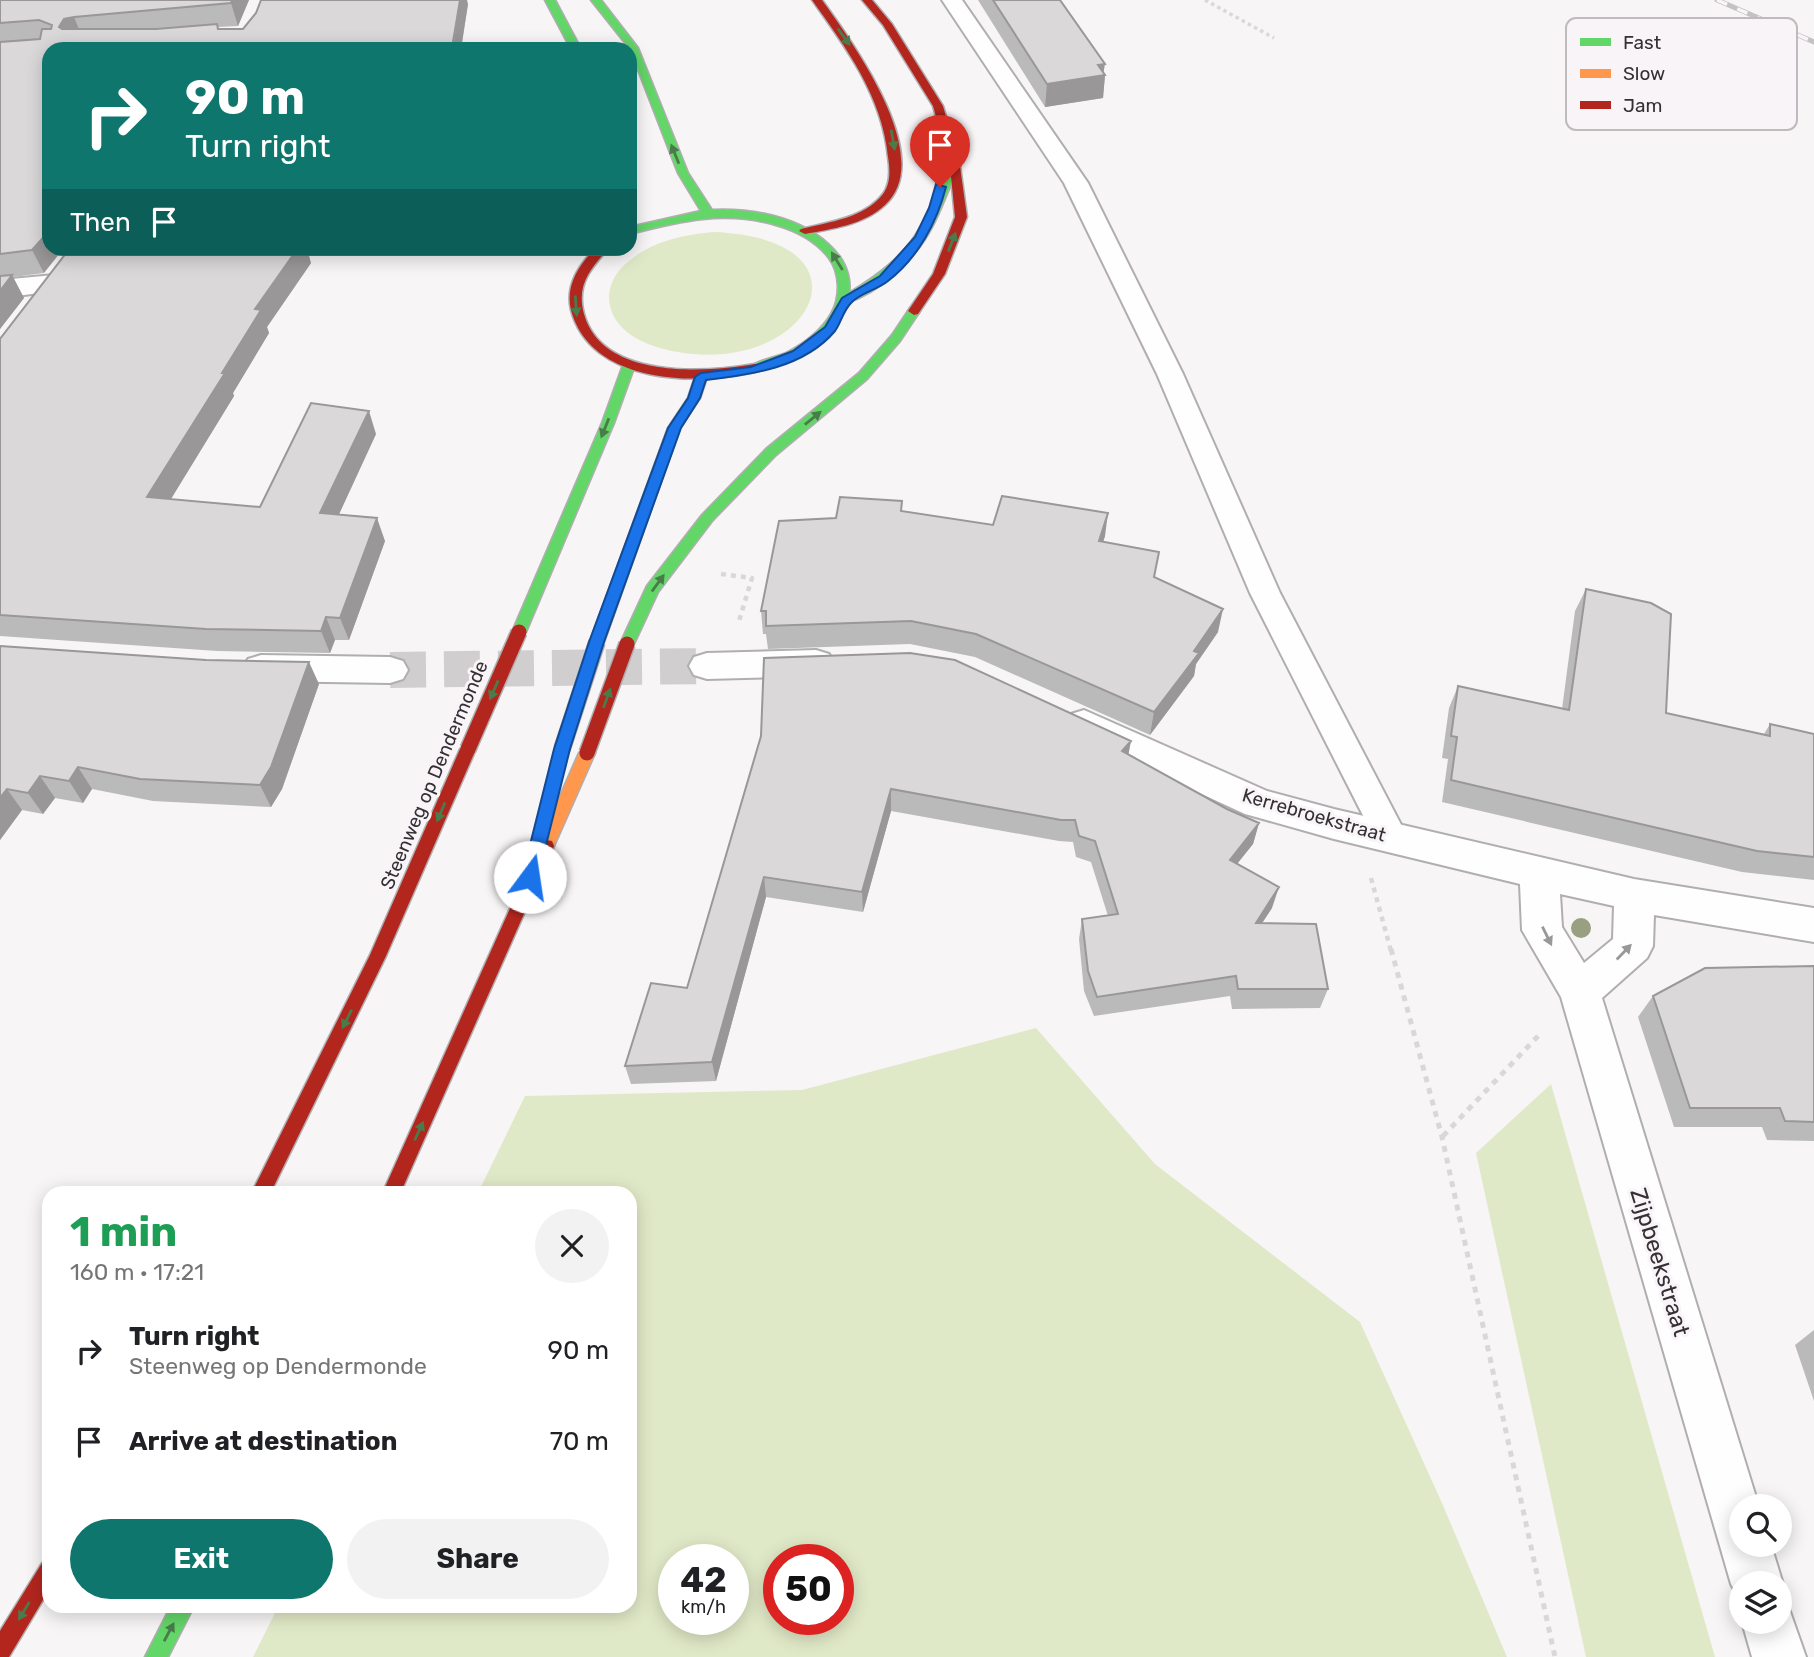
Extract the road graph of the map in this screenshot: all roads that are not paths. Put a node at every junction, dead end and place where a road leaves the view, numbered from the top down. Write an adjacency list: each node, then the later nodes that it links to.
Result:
1 (550, 0): 6 (main road)
2 (596, 0): 7 (main road, one-way to 2)
3 (817, 0): 12 (main road, one-way to 12)
4 (867, 0): 9 (main road)
5 (952, 0): 26 (lane)
6 (572, 42)
7 (628, 42)
8 (637, 58): 10 (main road, one-way to 8)
9 (955, 166): 15 (main road); 28 (main road, one-way to 9, bridge)
10 (708, 213): 11 (main road); 12 (main road)
11 (637, 229)
12 (805, 231): 15 (main road, one-way to 12)
13 (594, 256): 17 (main road, one-way to 17)
14 (0, 289): 16 (street)
15 (846, 300): 18 (main road)
16 (31, 313)
17 (629, 365): 18 (main road); 32 (main road, Steenweg op Dendermonde, one-way to 32, bridge)
18 (701, 377): 24 (main road, bridge)
19 (845, 662): 20 (street)
20 (717, 666)
21 (231, 667): 22 (street)
22 (390, 670)
23 (1048, 708): 26 (street, Kerrebroekstraat)
24 (560, 755)
25 (549, 800): 28 (main road)
26 (1374, 834): 27 (street, Kerrebroekstraat)
27 (1539, 873): 29 (street, Kerrebroekstraat); 31 (street, Zijpbeekstraat, one-way to 31)
28 (530, 877): 33 (main road, one-way to 28)
29 (1634, 895): 30 (street, Kerrebroekstraat); 31 (street, one-way to 29)
30 (1814, 925)
31 (1580, 992): 34 (street, Zijpbeekstraat)
32 (264, 1186)
33 (394, 1186)
34 (1730, 1494)
35 (42, 1582): 38 (main road, one-way to 38)
36 (179, 1613): 39 (main road, one-way to 36)
37 (1772, 1634): 40 (street)
38 (0, 1652)
39 (156, 1657)
40 (1779, 1657)

